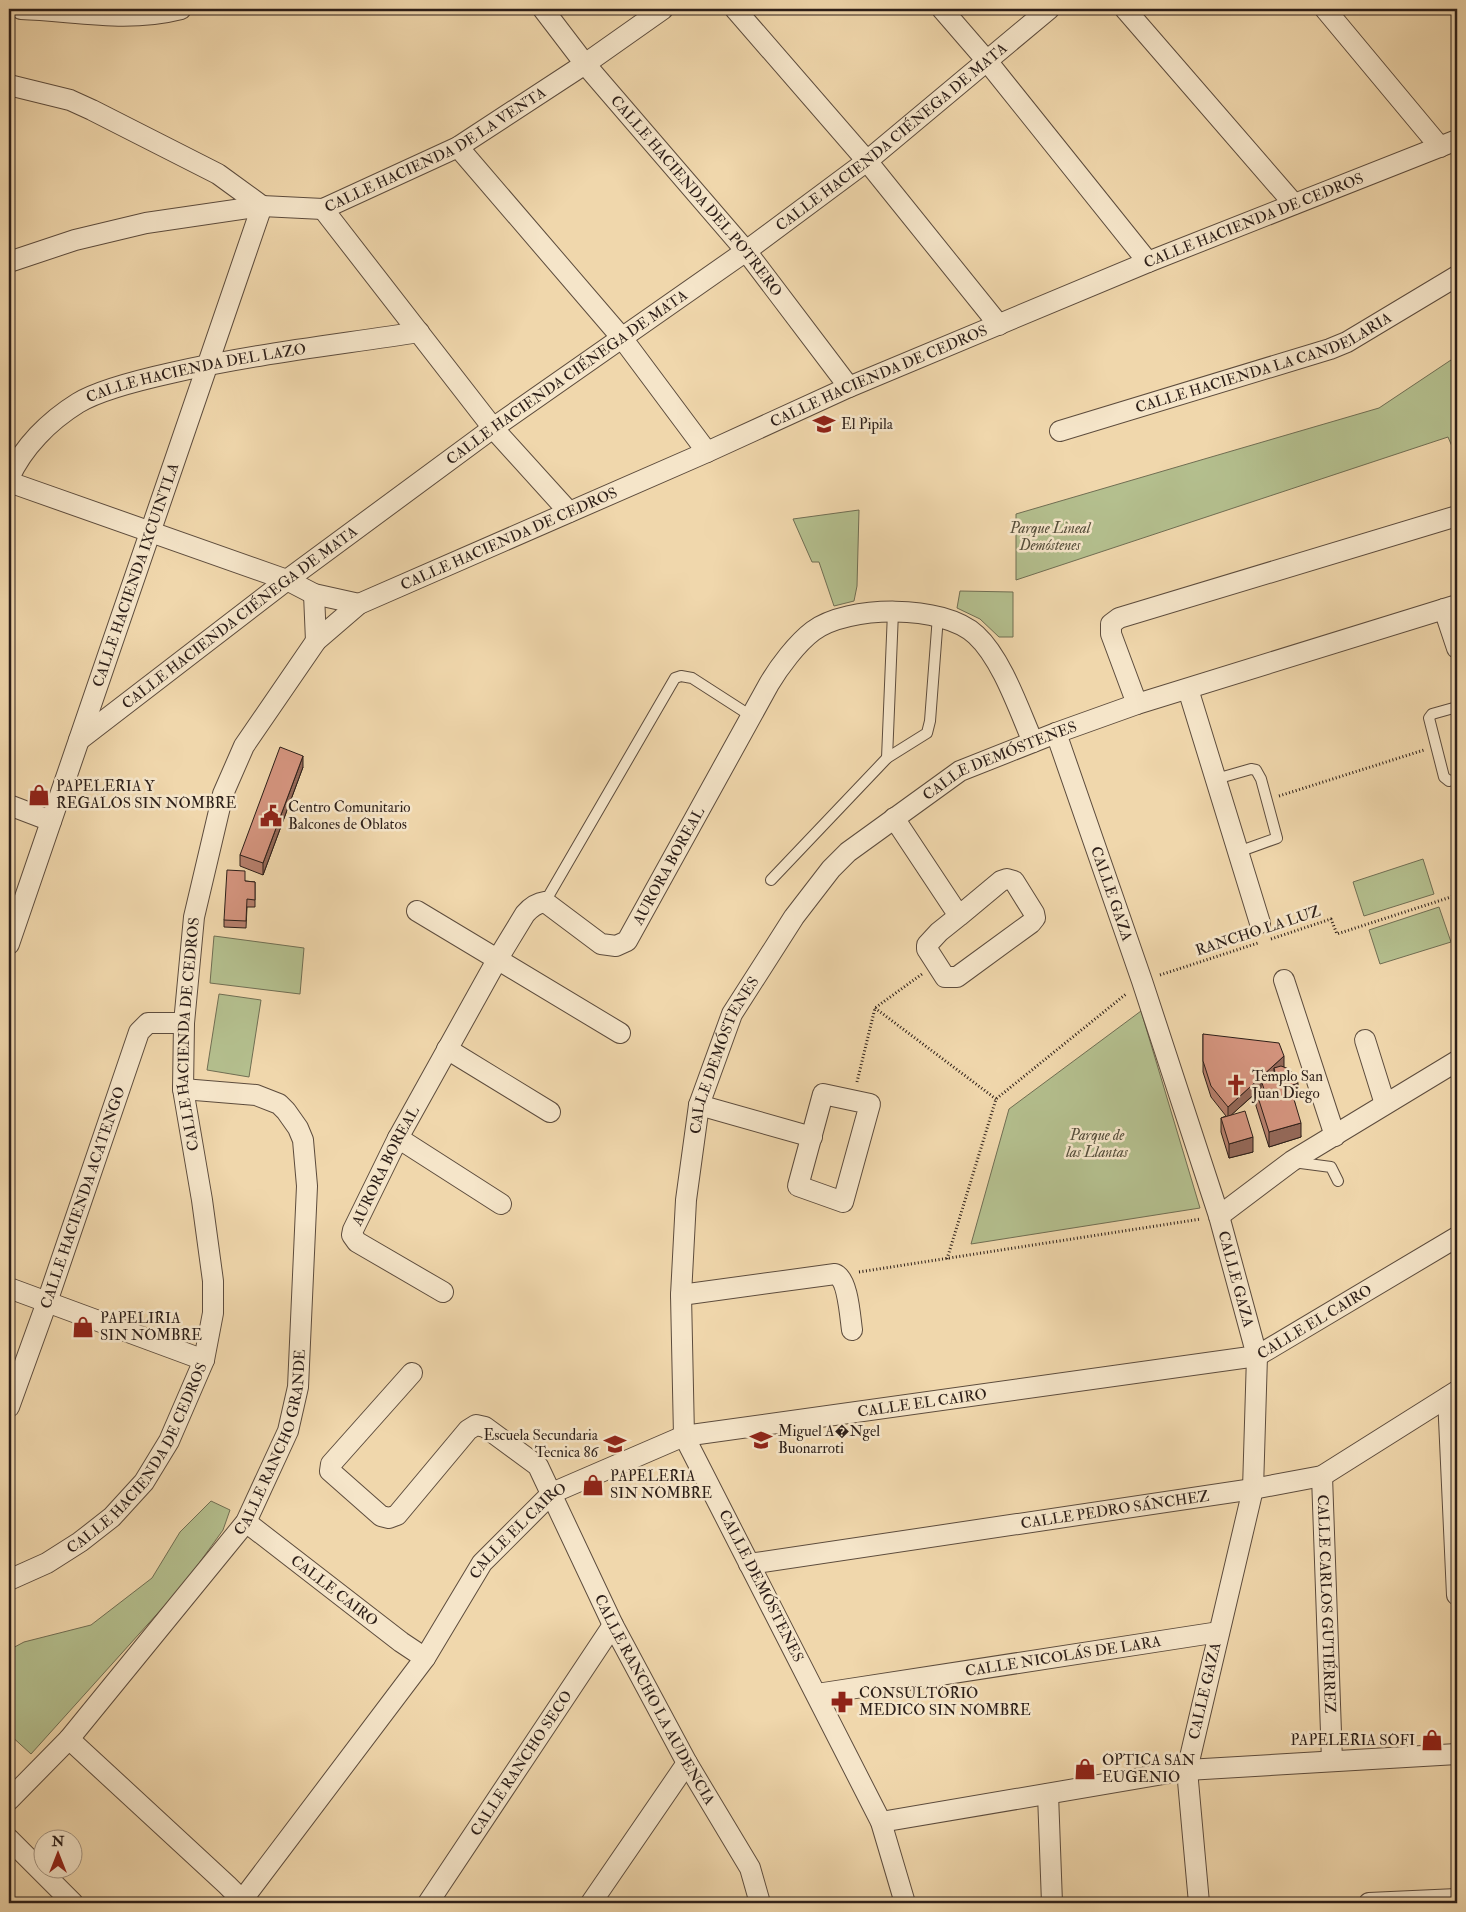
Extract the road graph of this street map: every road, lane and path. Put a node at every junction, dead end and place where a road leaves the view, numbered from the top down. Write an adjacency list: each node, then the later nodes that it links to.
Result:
1 (20, 9): 2 (street)
2 (181, 9)
3 (542, 9): 11 (street, CALLE HACIENDA DEL POTRERO)
4 (663, 9): 11 (street, CALLE HACIENDA DE LA VENTA)
5 (735, 9): 15 (street)
6 (942, 9): 10 (street)
7 (1049, 9): 10 (street, CALLE HACIENDA CIÉNEGA DE MATA)
8 (1125, 9): 16 (street)
9 (1325, 9): 13 (street)
10 (987, 61): 15 (street, CALLE HACIENDA CIÉNEGA DE MATA); 21 (street)
11 (585, 64): 14 (street, CALLE HACIENDA DE LA VENTA); 19 (street, CALLE HACIENDA DEL POTRERO)
12 (9, 84): 17 (street)
13 (1449, 143): 16 (street, CALLE HACIENDA DE CEDROS)
14 (458, 147): 18 (street, CALLE HACIENDA DE LA VENTA); 25 (street)
15 (867, 161): 19 (street, CALLE HACIENDA CIÉNEGA DE MATA); 23 (street)
16 (1294, 204): 21 (street, CALLE HACIENDA DE CEDROS)
17 (262, 206): 18 (street, CALLE HACIENDA DE LA VENTA); 20 (street, CALLE HACIENDA DE LA VENTA); 26 (street, CALLE HACIENDA IXCUINTLA)
18 (324, 209): 24 (street)
19 (746, 251): 25 (street, CALLE HACIENDA CIÉNEGA DE MATA); 27 (street, CALLE HACIENDA DEL POTRERO)
20 (9, 262)
21 (1148, 262): 23 (street, CALLE HACIENDA DE CEDROS)
22 (1457, 276): 29 (street, CALLE HACIENDA LA CANDELARIA)
23 (999, 325): 27 (street, CALLE HACIENDA DE CEDROS)
24 (419, 332): 26 (street, CALLE HACIENDA DEL LAZO); 28 (street)
25 (622, 338): 28 (street, CALLE HACIENDA CIÉNEGA DE MATA); 30 (street)
26 (208, 364): 31 (street, CALLE HACIENDA DEL LAZO); 35 (street, CALLE HACIENDA IXCUINTLA)
27 (849, 387): 30 (street, CALLE HACIENDA DE CEDROS)
28 (493, 428): 33 (street); 36 (street, CALLE HACIENDA CIÉNEGA DE MATA)
29 (1060, 431)
30 (707, 452): 33 (street, CALLE HACIENDA DE CEDROS)
31 (9, 478)
32 (9, 482): 35 (street)
33 (569, 512): 38 (street, CALLE HACIENDA DE CEDROS)
34 (1457, 516): 45 (street)
35 (150, 532): 36 (street); 49 (street, CALLE HACIENDA IXCUINTLA)
36 (287, 580): 37 (street); 49 (street, CALLE HACIENDA CIÉNEGA DE MATA)
37 (314, 594): 38 (street); 42 (street)
38 (359, 604): 42 (street, CALLE HACIENDA DE CEDROS)
39 (1451, 607): 43 (street); 44 (street, CALLE DEMÓSTENES)
40 (893, 612): 41 (street, AURORA BOREAL); 47 (street, AURORA BOREAL); 52 (lane)
41 (938, 616): 50 (street, AURORA BOREAL); 52 (lane)
42 (316, 641): 72 (street, CALLE HACIENDA DE CEDROS)
43 (1457, 648)
44 (1188, 689): 45 (street, CALLE DEMÓSTENES); 53 (street)
45 (1137, 704): 48 (street, CALLE DEMÓSTENES)
46 (1457, 707): 51 (lane)
47 (752, 716): 62 (lane); 62 (street, AURORA BOREAL)
48 (1056, 733): 50 (street, CALLE DEMÓSTENES); 70 (street, CALLE GAZA)
49 (79, 740): 58 (street, CALLE HACIENDA IXCUINTLA)
50 (1033, 742): 57 (street, CALLE DEMÓSTENES)
51 (1436, 746): 54 (lane); 55 (path)
52 (887, 758): 60 (lane)
53 (1216, 779): 55 (lane); 59 (street)
54 (1457, 779)
55 (1267, 800): 59 (lane)
56 (9, 805): 58 (street)
57 (894, 818): 64 (street); 81 (street, CALLE DEMÓSTENES)
58 (51, 821): 66 (street, CALLE HACIENDA IXCUINTLA)
59 (1238, 852): 65 (street)
60 (771, 880)
61 (1457, 895): 70 (path, RANCHO LA LUZ)
62 (545, 902): 67 (street, AURORA BOREAL)
63 (417, 911): 67 (street)
64 (959, 916): 68 (street); 68 (street)
65 (1260, 922)
66 (9, 944)
67 (497, 960): 73 (street); 75 (street, AURORA BOREAL)
68 (936, 963): 71 (path)
69 (1284, 980): 84 (street)
70 (1142, 981): 78 (path); 89 (street, CALLE GAZA)
71 (875, 1008): 78 (path); 79 (path)
72 (184, 1023): 77 (street, CALLE HACIENDA DE CEDROS); 96 (street, CALLE HACIENDA ACATENGO)
73 (620, 1033)
74 (1365, 1040): 80 (street)
75 (448, 1049): 82 (street); 85 (street, AURORA BOREAL)
76 (1457, 1061): 80 (street)
77 (183, 1089): 99 (street, CALLE HACIENDA DE CEDROS); 107 (street, CALLE RANCHO GRANDE)
78 (996, 1099): 91 (path)
79 (861, 1102): 83 (street); 83 (street)
80 (1385, 1104): 84 (street)
81 (699, 1105): 83 (street); 95 (street, CALLE DEMÓSTENES)
82 (550, 1112)
83 (812, 1136)
84 (1334, 1136): 86 (street)
85 (398, 1138): 88 (street); 94 (street, AURORA BOREAL)
86 (1292, 1162): 87 (lane); 89 (street)
87 (1338, 1181)
88 (501, 1204)
89 (1219, 1216): 91 (path); 98 (street, CALLE GAZA)
90 (1457, 1237): 98 (street, CALLE EL CAIRO)
91 (947, 1259): 92 (path)
92 (839, 1276): 95 (street); 97 (street)
93 (9, 1288): 96 (street)
94 (443, 1292)
95 (680, 1295): 103 (street, CALLE DEMÓSTENES)
96 (47, 1302): 99 (street); 102 (street, CALLE HACIENDA ACATENGO)
97 (852, 1330)
98 (1257, 1356): 103 (street, CALLE EL CAIRO); 105 (street, CALLE GAZA)
99 (204, 1360): 109 (street, CALLE HACIENDA DE CEDROS)
100 (412, 1373): 106 (street, CALLE RANCHO LA AUDENCIA)
101 (1453, 1394): 104 (street, CALLE PEDRO SÁNCHEZ); 110 (street)
102 (9, 1407)
103 (684, 1436): 106 (street, CALLE EL CAIRO); 108 (street, CALLE DEMÓSTENES)
104 (1322, 1476): 105 (street, CALLE PEDRO SÁNCHEZ); 117 (street, CALLE CARLOS GUTIÉRREZ)
105 (1253, 1490): 108 (street, CALLE PEDRO SÁNCHEZ); 112 (street, CALLE GAZA)
106 (552, 1493): 111 (street, CALLE RANCHO LA AUDENCIA); 113 (street, CALLE EL CAIRO)
107 (246, 1522): 113 (street, CALLE CAIRO); 115 (street, CALLE RANCHO GRANDE)
108 (749, 1564): 114 (street, CALLE DEMÓSTENES)
109 (9, 1580)
110 (1457, 1595)
111 (613, 1625): 118 (street, CALLE RANCHO LA AUDENCIA); 127 (street, CALLE RANCHO SECO)
112 (1219, 1632): 114 (street, CALLE NICOLÁS DE LARA); 119 (street, CALLE GAZA)
113 (425, 1658): 125 (street, CALLE EL CAIRO)
114 (816, 1694): 122 (street, CALLE DEMÓSTENES)
115 (69, 1739): 121 (street, CALLE RANCHO GRANDE); 125 (street)
116 (1457, 1754): 117 (street)
117 (1332, 1761): 119 (street)
118 (687, 1763): 128 (street); 129 (street, CALLE RANCHO LA AUDENCIA)
119 (1186, 1770): 120 (street); 132 (street, CALLE GAZA)
120 (1048, 1794): 122 (street); 131 (street)
121 (9, 1800)
122 (881, 1822): 130 (street, CALLE DEMÓSTENES)
123 (9, 1839): 126 (street)
124 (1457, 1899): 133 (street)
125 (241, 1902)
126 (73, 1903)
127 (428, 1903)
128 (591, 1903)
129 (760, 1903)
130 (905, 1903)
131 (1052, 1903)
132 (1199, 1903)
133 (1369, 1903)

